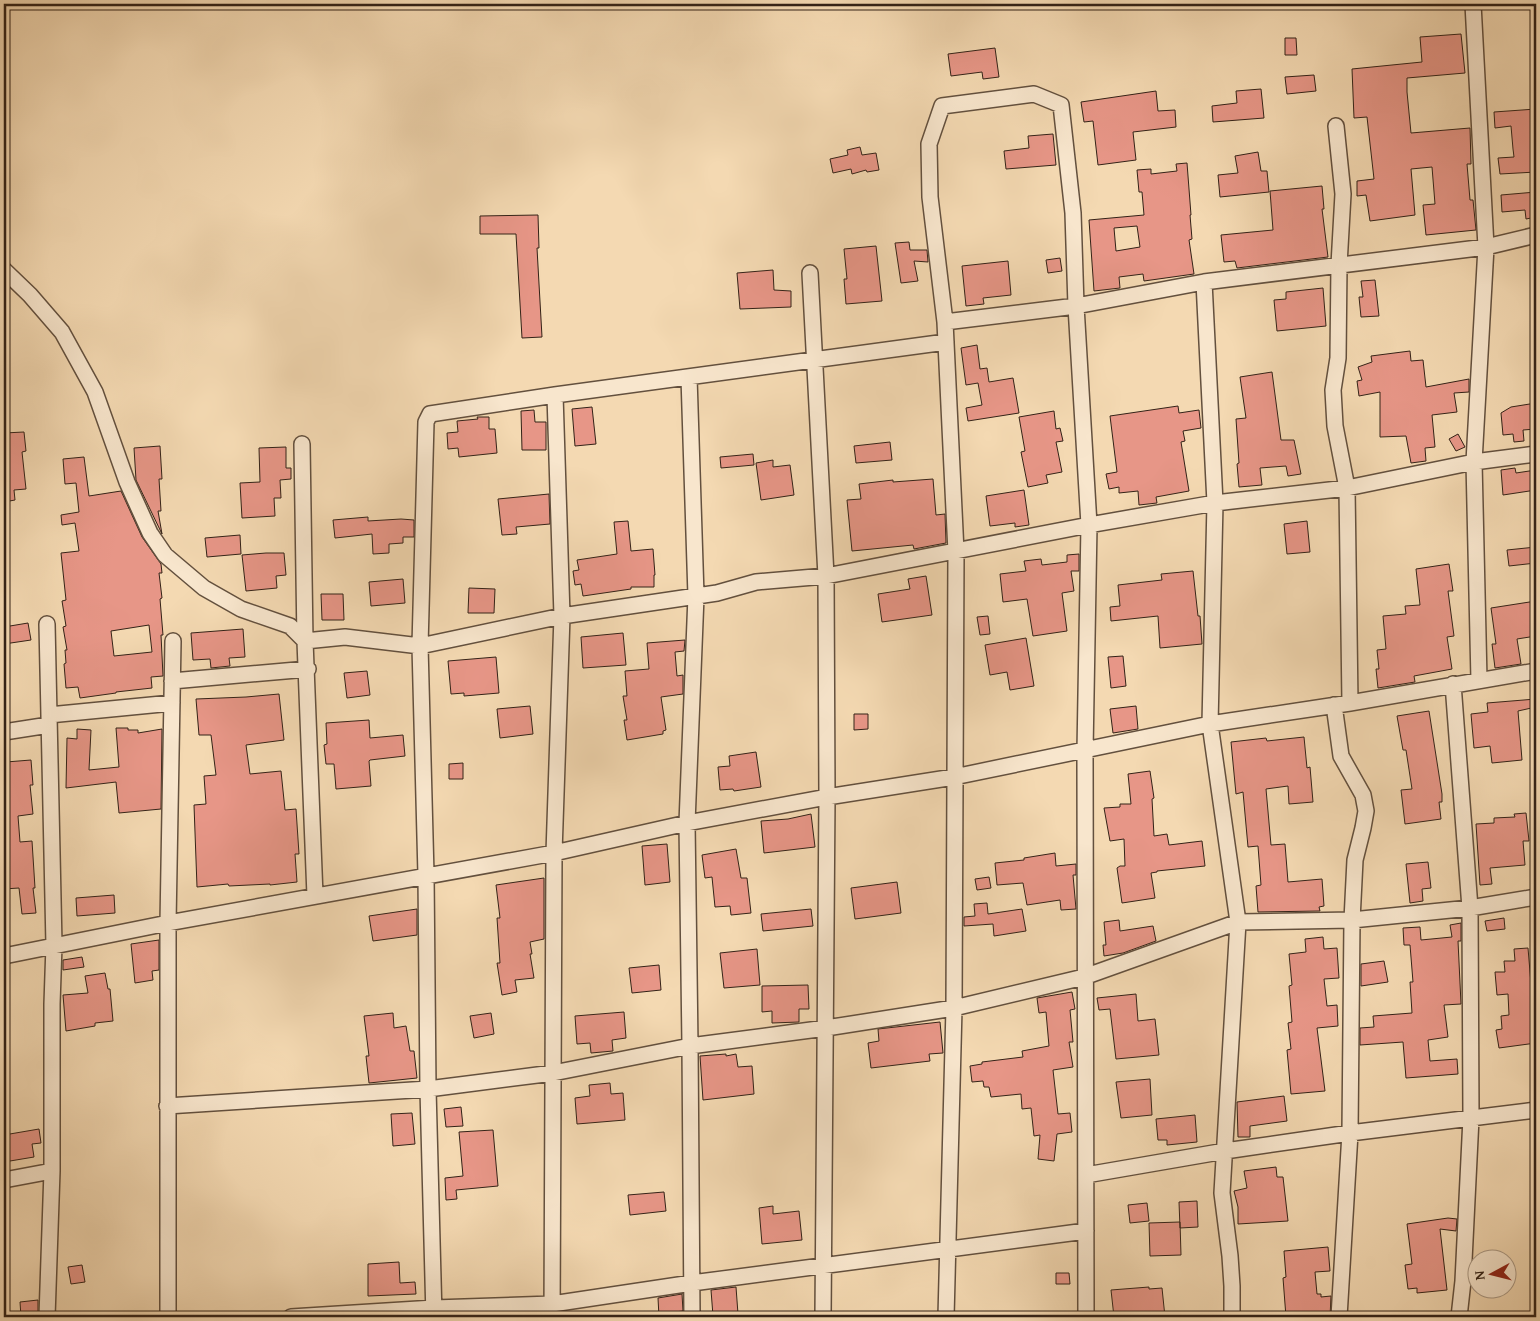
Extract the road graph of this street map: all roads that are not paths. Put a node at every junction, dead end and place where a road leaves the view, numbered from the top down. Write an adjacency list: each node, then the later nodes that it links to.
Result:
1 (1473, 4): 4 (street)
2 (1336, 126): 5 (street)
3 (1536, 235): 4 (street)
4 (1486, 247): 5 (street); 17 (street)
5 (1339, 265): 8 (street); 18 (street)
6 (4, 270): 26 (street)
7 (810, 273): 12 (street)
8 (1204, 282): 9 (street); 19 (street)
9 (1076, 306): 10 (street); 10 (street); 20 (street)
10 (945, 322): 11 (street)
11 (946, 342): 12 (street); 21 (street)
12 (815, 361): 13 (street); 22 (street)
13 (688, 377): 14 (street); 23 (street)
14 (555, 395): 24 (street); 28 (street)
15 (302, 444): 26 (street)
16 (1536, 454): 17 (street)
17 (1474, 462): 18 (street); 31 (street)
18 (1347, 488): 19 (street); 35 (street)
19 (1215, 503): 20 (street); 38 (street)
20 (1089, 525): 21 (street); 40 (street)
21 (956, 552): 22 (street); 41 (street)
22 (826, 576): 23 (street); 42 (street)
23 (696, 596): 24 (street); 43 (street)
24 (562, 616): 28 (street); 44 (street)
25 (47, 624): 37 (street)
26 (305, 641): 28 (street); 29 (street)
27 (173, 642): 32 (street)
28 (420, 646): 45 (street)
29 (308, 669): 32 (street); 46 (street)
30 (1536, 671): 31 (street)
31 (1479, 680): 33 (street)
32 (172, 681): 34 (street)
33 (1452, 684): 35 (street); 48 (street)
34 (172, 703): 37 (street); 51 (street)
35 (1350, 703): 36 (street)
36 (1334, 705): 38 (street); 49 (street)
37 (49, 720): 39 (street); 52 (street)
38 (1210, 724): 40 (street); 50 (street)
39 (4, 732)
40 (1085, 751): 41 (street); 54 (street)
41 (954, 777): 42 (street); 55 (street)
42 (827, 797): 43 (street); 56 (street)
43 (686, 823): 44 (street); 57 (street)
44 (554, 853): 45 (street); 58 (street)
45 (426, 875): 46 (street); 59 (street)
46 (315, 896): 51 (street)
47 (1536, 898): 48 (street)
48 (1470, 908): 49 (street); 62 (street)
49 (1352, 920): 50 (street); 63 (street)
50 (1238, 922): 54 (street); 64 (street)
51 (168, 923): 52 (street); 60 (street)
52 (54, 945): 53 (street); 65 (street)
53 (4, 956)
54 (1084, 977): 55 (street); 66 (street)
55 (954, 1008): 56 (street); 69 (street)
56 (826, 1028): 57 (street); 70 (street)
57 (690, 1046): 58 (street); 71 (street)
58 (553, 1073): 59 (street); 72 (street)
59 (428, 1089): 60 (street); 73 (street)
60 (167, 1106): 75 (street)
61 (1536, 1110): 62 (street)
62 (1471, 1118): 63 (street); 83 (street)
63 (1350, 1133): 64 (street); 82 (street)
64 (1225, 1151): 66 (street); 81 (street)
65 (52, 1171): 67 (street); 74 (street)
66 (1086, 1175): 68 (street)
67 (4, 1180)
68 (1086, 1230): 69 (street); 80 (street)
69 (947, 1249): 70 (street); 79 (street)
70 (824, 1266): 71 (street); 78 (street)
71 (692, 1283): 72 (street); 77 (street)
72 (552, 1311): 73 (street)
73 (434, 1313): 76 (street)
74 (47, 1317)
75 (168, 1317)
76 (297, 1317)
77 (692, 1317)
78 (824, 1317)
79 (946, 1317)
80 (1086, 1317)
81 (1232, 1317)
82 (1339, 1317)
83 (1459, 1317)

